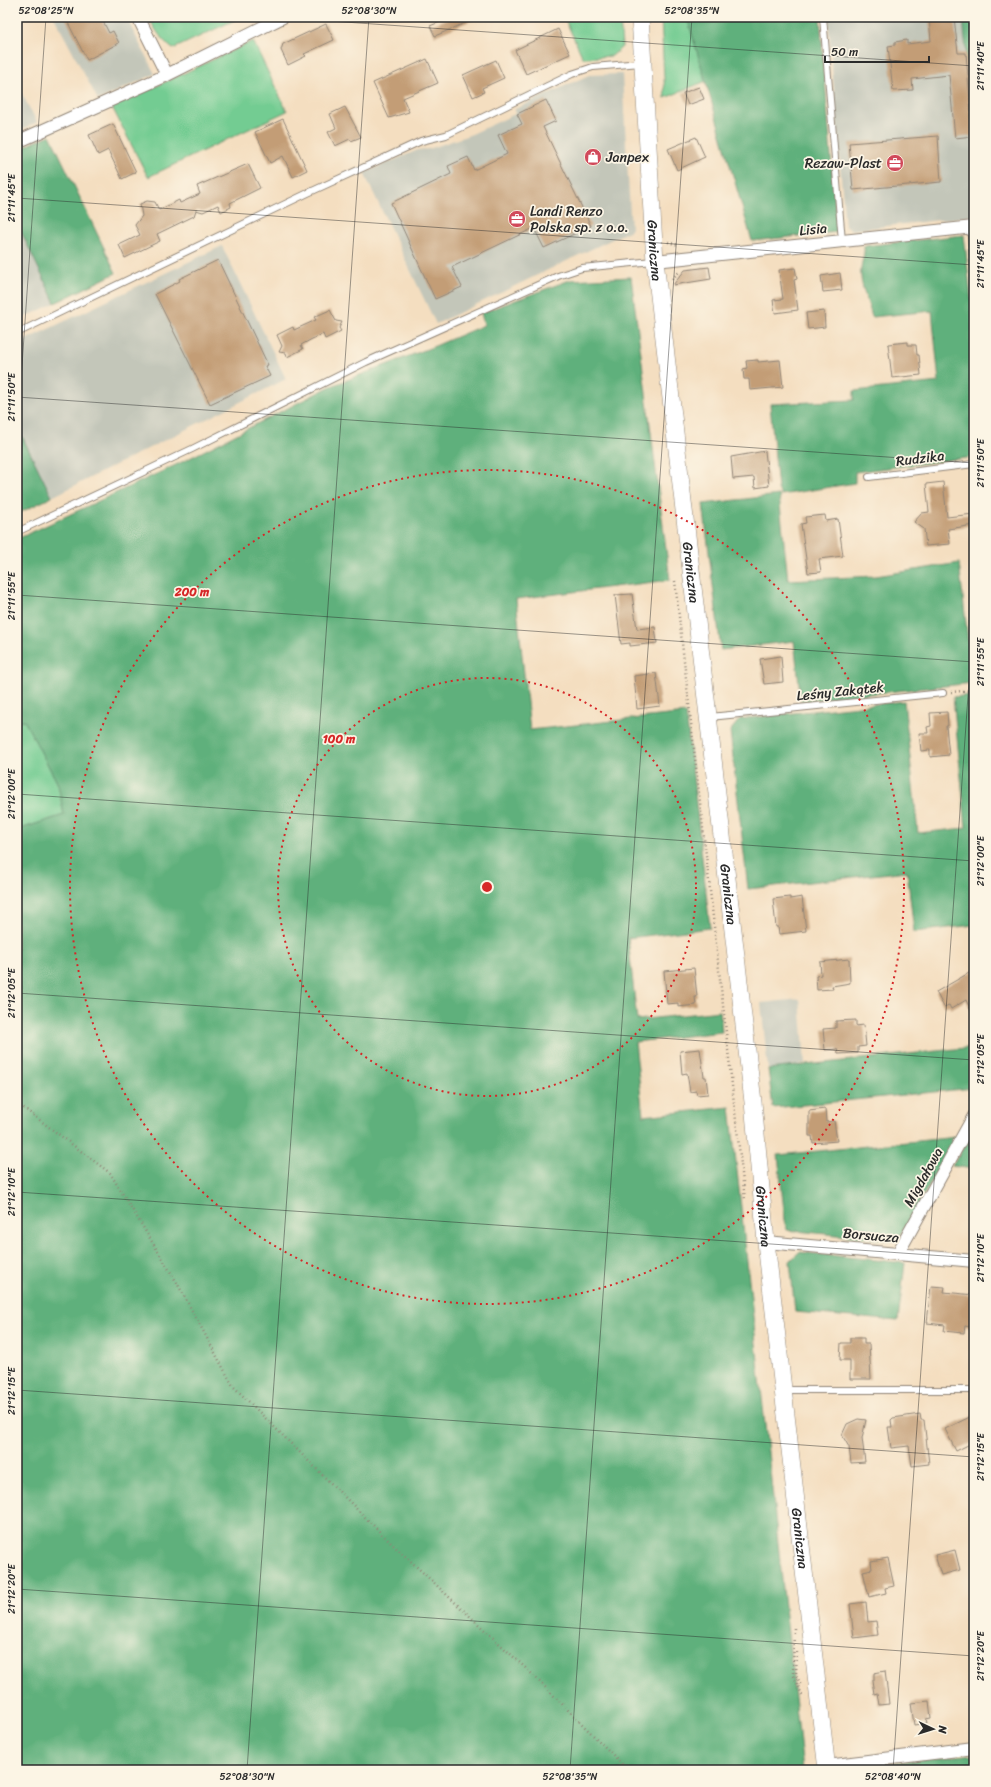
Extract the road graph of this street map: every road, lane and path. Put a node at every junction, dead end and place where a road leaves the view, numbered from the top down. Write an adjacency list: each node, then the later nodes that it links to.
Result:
1 (138, 17): 6 (street)
2 (283, 17): 6 (street)
3 (640, 17): 5 (street, Graniczna)
4 (823, 17): 9 (lane)
5 (643, 63): 10 (street, Graniczna); 12 (lane)
6 (167, 75): 7 (street)
7 (17, 142)
8 (972, 227): 9 (street, Lisia); 11 (lane)
9 (842, 241): 10 (street, Lisia)
10 (655, 261): 15 (lane); 19 (street, Graniczna)
11 (974, 266)
12 (17, 333)
13 (974, 464): 14 (lane, Rudzika)
14 (869, 476)
15 (17, 532)
16 (675, 576): 22 (path)
17 (974, 690): 18 (path)
18 (943, 693): 19 (lane, Leśny Zakątek)
19 (708, 717): 23 (street, Graniczna)
20 (17, 1103): 32 (path)
21 (974, 1116): 24 (street, Migdałowa)
22 (746, 1207)
23 (766, 1242): 24 (street, Borsucza); 26 (street, Graniczna)
24 (898, 1253): 25 (street, Borsucza)
25 (974, 1261)
26 (784, 1390): 27 (lane); 31 (street, Graniczna)
27 (974, 1390)
28 (794, 1627): 29 (path)
29 (807, 1699)
30 (974, 1748): 31 (street)
31 (827, 1768)
32 (628, 1770)

